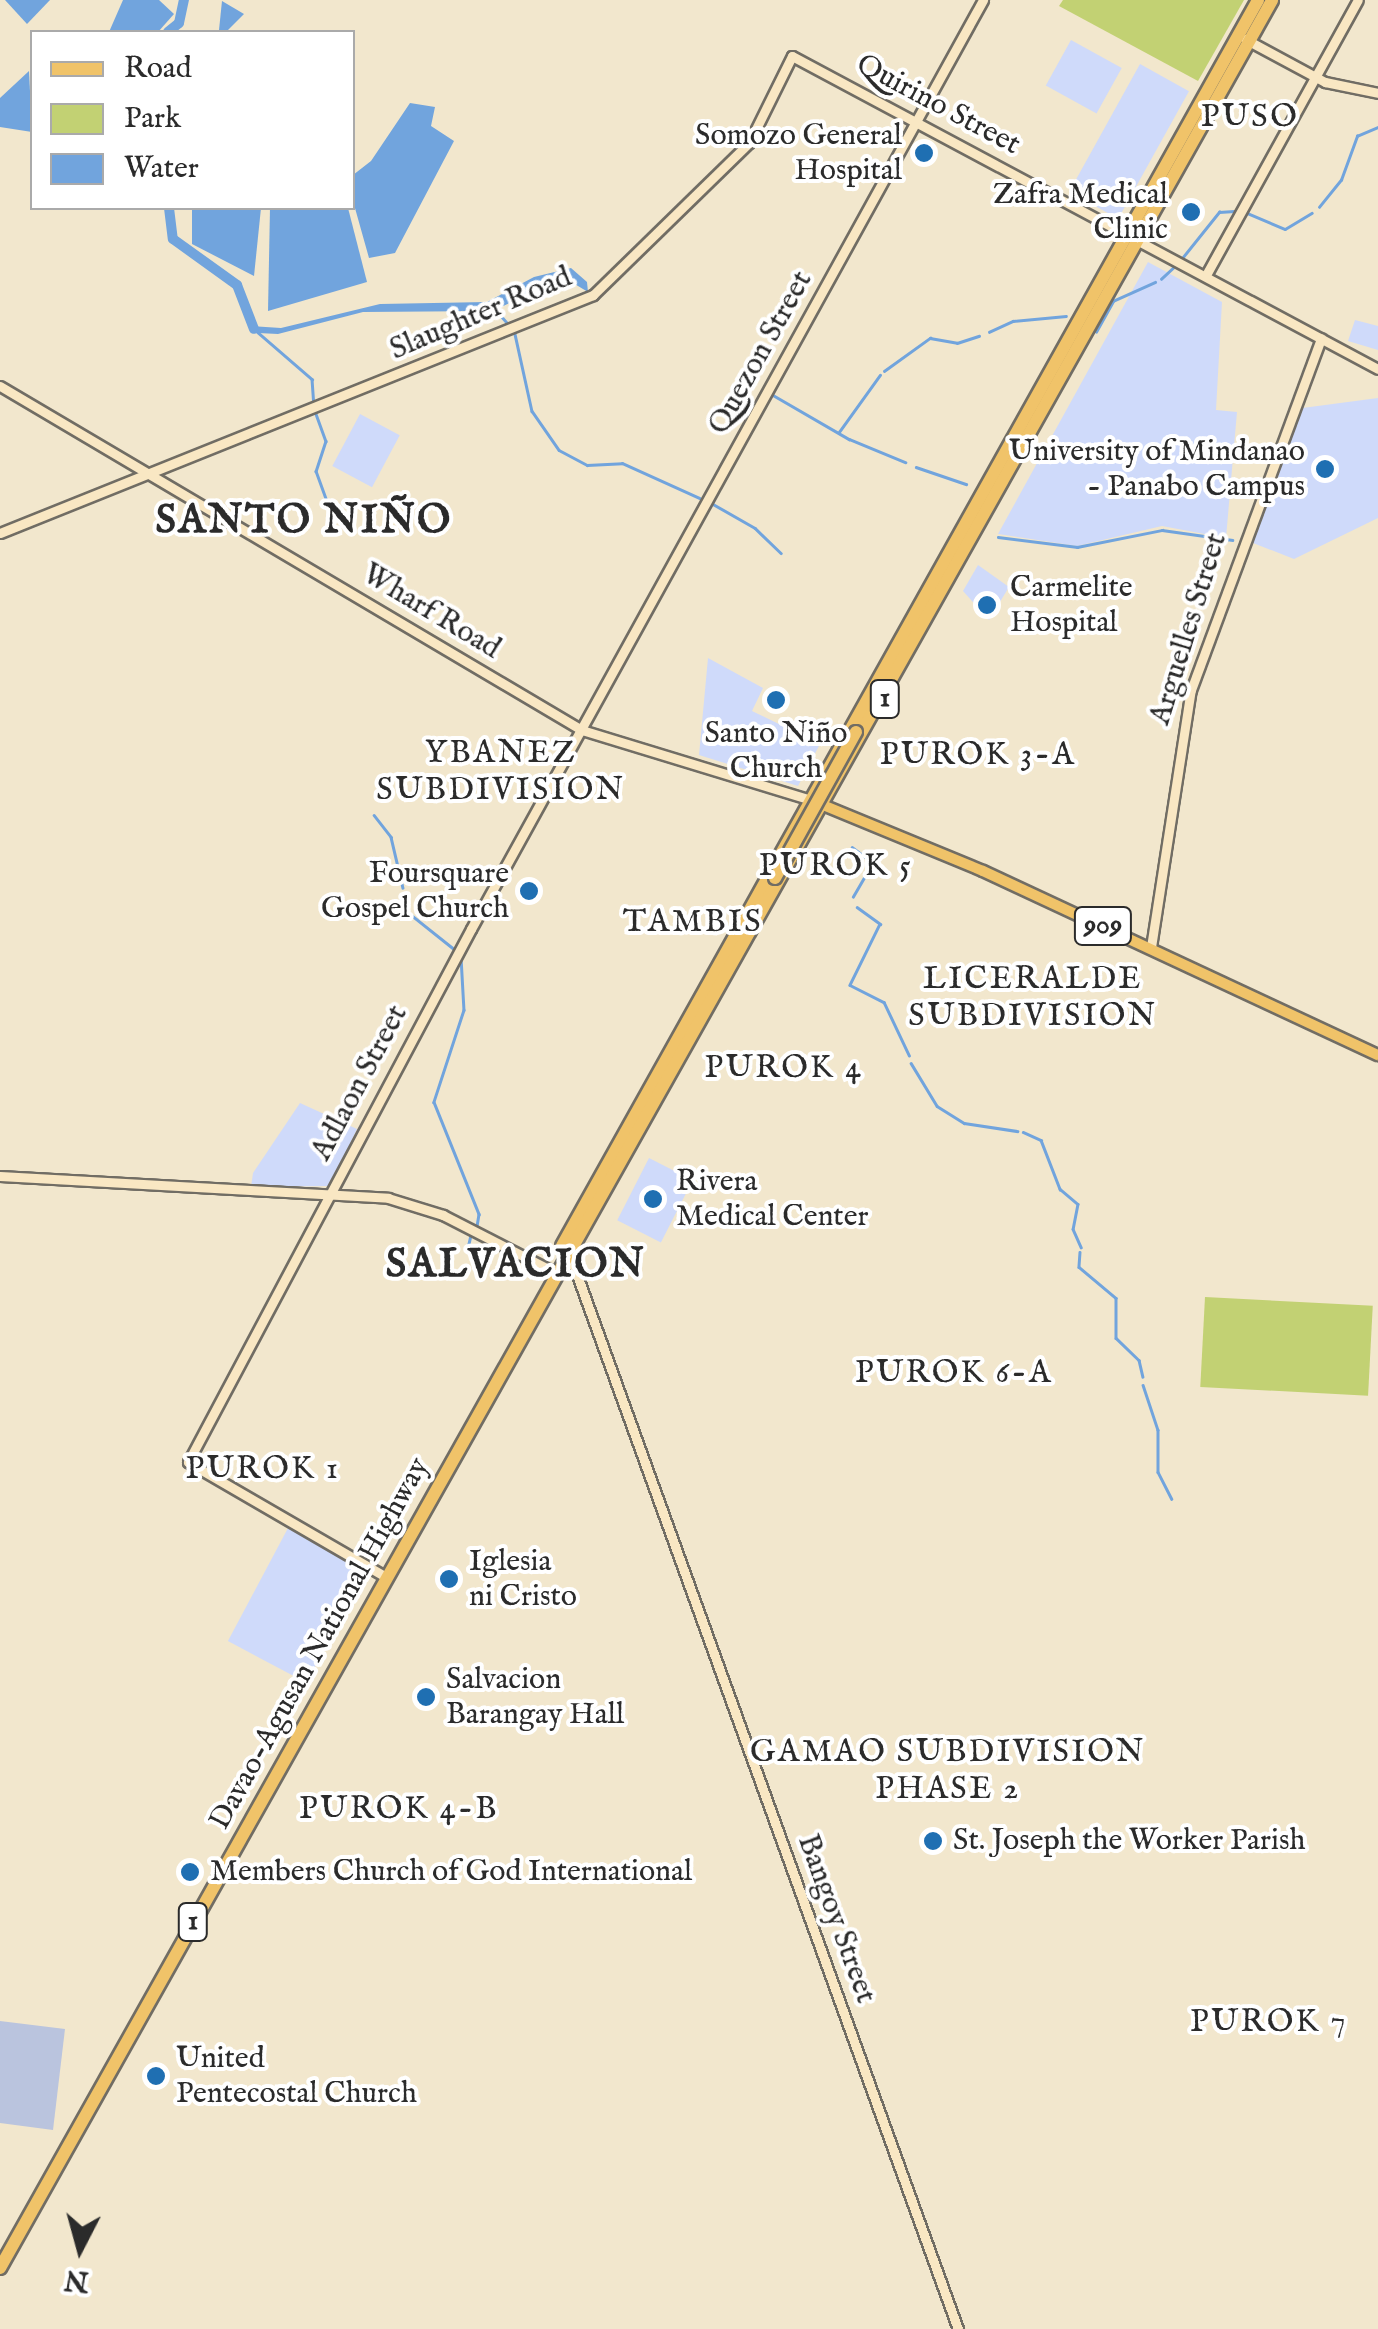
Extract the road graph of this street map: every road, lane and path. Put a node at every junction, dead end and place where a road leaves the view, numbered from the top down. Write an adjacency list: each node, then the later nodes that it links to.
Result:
1 (983, 0): 8 (street, Quezon Street)
2 (1358, 0): 6 (street)
3 (1267, 1): 4 (highway, Davao-Agusan National Highway / 1)
4 (1244, 38): 6 (street); 9 (highway, Davao-Agusan National Highway / 1)
5 (792, 56): 8 (street, Quirino Street); 14 (street, Slaughter Road)
6 (1315, 78): 7 (street); 10 (street)
7 (1378, 93)
8 (917, 122): 9 (street, Quirino Street); 19 (street, Quezon Street)
9 (1134, 235): 10 (street, Quirino Street); 16 (highway, Davao-Agusan National Highway / 1); 17 (highway, Davao-Agusan National Highway / 1)
10 (1206, 274): 11 (street, Quirino Street)
11 (1321, 338): 12 (street, Quirino Street); 22 (street, Arguelles Street)
12 (1378, 369)
13 (0, 386): 14 (street, Wharf Road)
14 (153, 476): 15 (street, Slaughter Road); 19 (street, Wharf Road)
15 (0, 533)
16 (929, 584): 18 (highway, Davao-Agusan National Highway / 1); 20 (highway, Davao-Agusan National Highway / 1)
17 (944, 592): 18 (highway, Davao-Agusan National Highway / 1); 21 (highway, Davao-Agusan National Highway / 1)
18 (921, 617): 23 (highway, Davao-Agusan National Highway / 1, bridge)
19 (582, 730): 20 (street, Wharf Road); 29 (street, Adlaon Street)
20 (808, 799): 21 (main road, 909); 24 (highway, Davao-Agusan National Highway / 1)
21 (825, 806): 22 (main road, 909); 25 (highway, Davao-Agusan National Highway / 1)
22 (1151, 947): 26 (main road, 909)
23 (698, 1013): 24 (highway, Davao-Agusan National Highway / 1); 25 (highway, Davao-Agusan National Highway / 1)
24 (674, 1039): 27 (highway, Davao-Agusan National Highway / 1)
25 (688, 1047): 27 (highway, Davao-Agusan National Highway / 1)
26 (1378, 1055)
27 (627, 1139): 30 (highway, Davao-Agusan National Highway / 1)
28 (0, 1176): 29 (street)
29 (329, 1193): 31 (street); 32 (street, Adlaon Street)
30 (565, 1248): 31 (highway, Davao-Agusan National Highway / 1); 36 (street, Bangoy Street)
31 (552, 1271): 32 (highway, Davao-Agusan National Highway / 1)
32 (383, 1574): 33 (highway, Davao-Agusan National Highway / 1)
33 (276, 1765): 34 (highway, Davao-Agusan National Highway / 1); 35 (highway, Davao-Agusan National Highway / 1)
34 (0, 2251)
35 (0, 2268)
36 (958, 2329)

